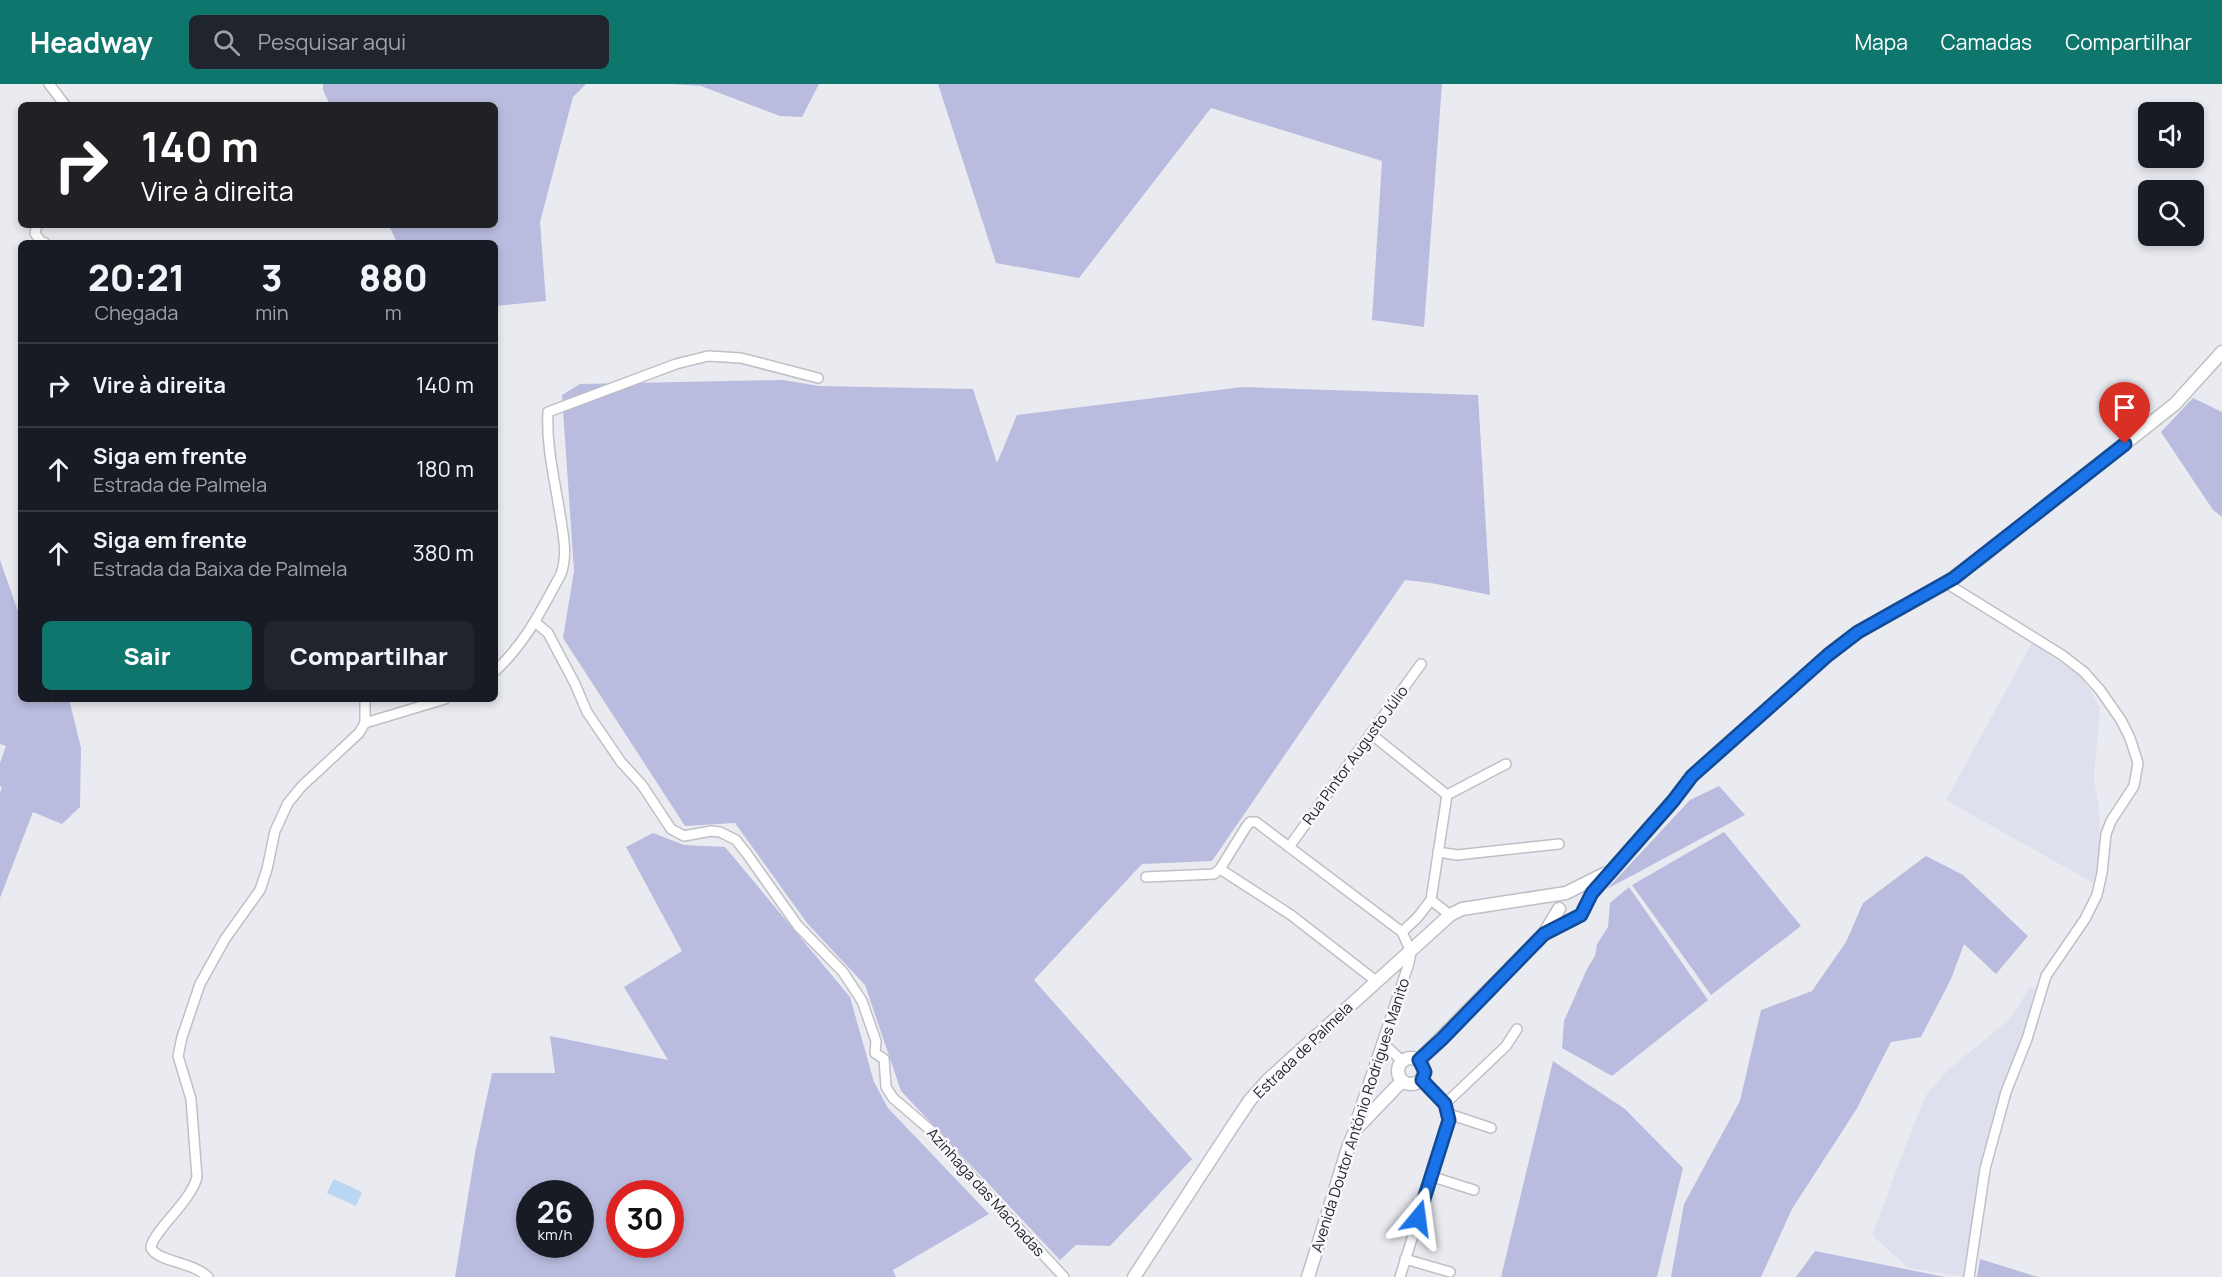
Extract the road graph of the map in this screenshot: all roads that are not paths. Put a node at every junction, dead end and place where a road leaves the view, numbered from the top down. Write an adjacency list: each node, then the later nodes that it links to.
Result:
1 (49, 84): 2 (street)
2 (63, 102)
3 (2222, 352): 5 (street, Estrada de Palmela)
4 (818, 378): 6 (street)
5 (1946, 583): 18 (street, Estrada de Palmela); 51 (street)
6 (535, 622): 8 (street); 47 (street, Azinhaga das Machadas)
7 (1421, 664): 12 (street, Rua Pintor Augusto Júlio)
8 (498, 668)
9 (365, 702): 11 (street)
10 (436, 702): 11 (street)
11 (365, 723): 46 (street)
12 (1371, 734): 14 (street); 16 (street, Rua Pintor Augusto Júlio)
13 (1506, 764): 14 (street)
14 (1448, 795): 17 (street)
15 (1559, 844): 17 (street)
16 (1289, 847): 19 (street); 28 (street)
17 (1438, 852): 23 (street)
18 (1615, 867): 21 (street, Estrada de Palmela); 25 (street, Estrada de Palmela)
19 (1220, 869): 20 (street); 31 (street)
20 (1146, 878)
21 (1568, 892): 22 (street, Estrada de Palmela); 24 (street); 25 (street)
22 (1533, 899): 24 (street, Estrada de Palmela); 26 (street, Estrada de Palmela)
23 (1431, 900): 26 (street); 28 (street)
24 (1559, 908): 27 (street); 29 (street)
25 (1585, 908): 27 (street)
26 (1450, 915): 30 (street, Estrada de Palmela)
27 (1574, 919): 29 (street)
28 (1402, 932): 30 (street)
29 (1544, 934): 34 (street)
30 (1411, 952): 31 (street, Estrada de Palmela); 33 (street, Avenida Doutor António Rodrigues Manito)
31 (1376, 981): 48 (street, Estrada de Palmela)
32 (1517, 1029): 38 (street)
33 (1383, 1043): 35 (street); 41 (street, Avenida Doutor António Rodrigues Manito)
34 (1419, 1060): 35 (street); 36 (street)
35 (1402, 1061): 37 (street)
36 (1422, 1080): 37 (street); 38 (street)
37 (1402, 1081): 41 (street)
38 (1445, 1104): 39 (street)
39 (1449, 1114): 40 (street); 42 (street)
40 (1491, 1128)
41 (1356, 1129): 49 (street, Avenida Doutor António Rodrigues Manito)
42 (1430, 1176): 43 (street); 44 (street)
43 (1474, 1190)
44 (1406, 1259): 45 (street); 50 (street)
45 (1450, 1272)
46 (208, 1277)
47 (1064, 1277)
48 (1134, 1277)
49 (1308, 1277)
50 (1400, 1277)
51 (1969, 1277)

